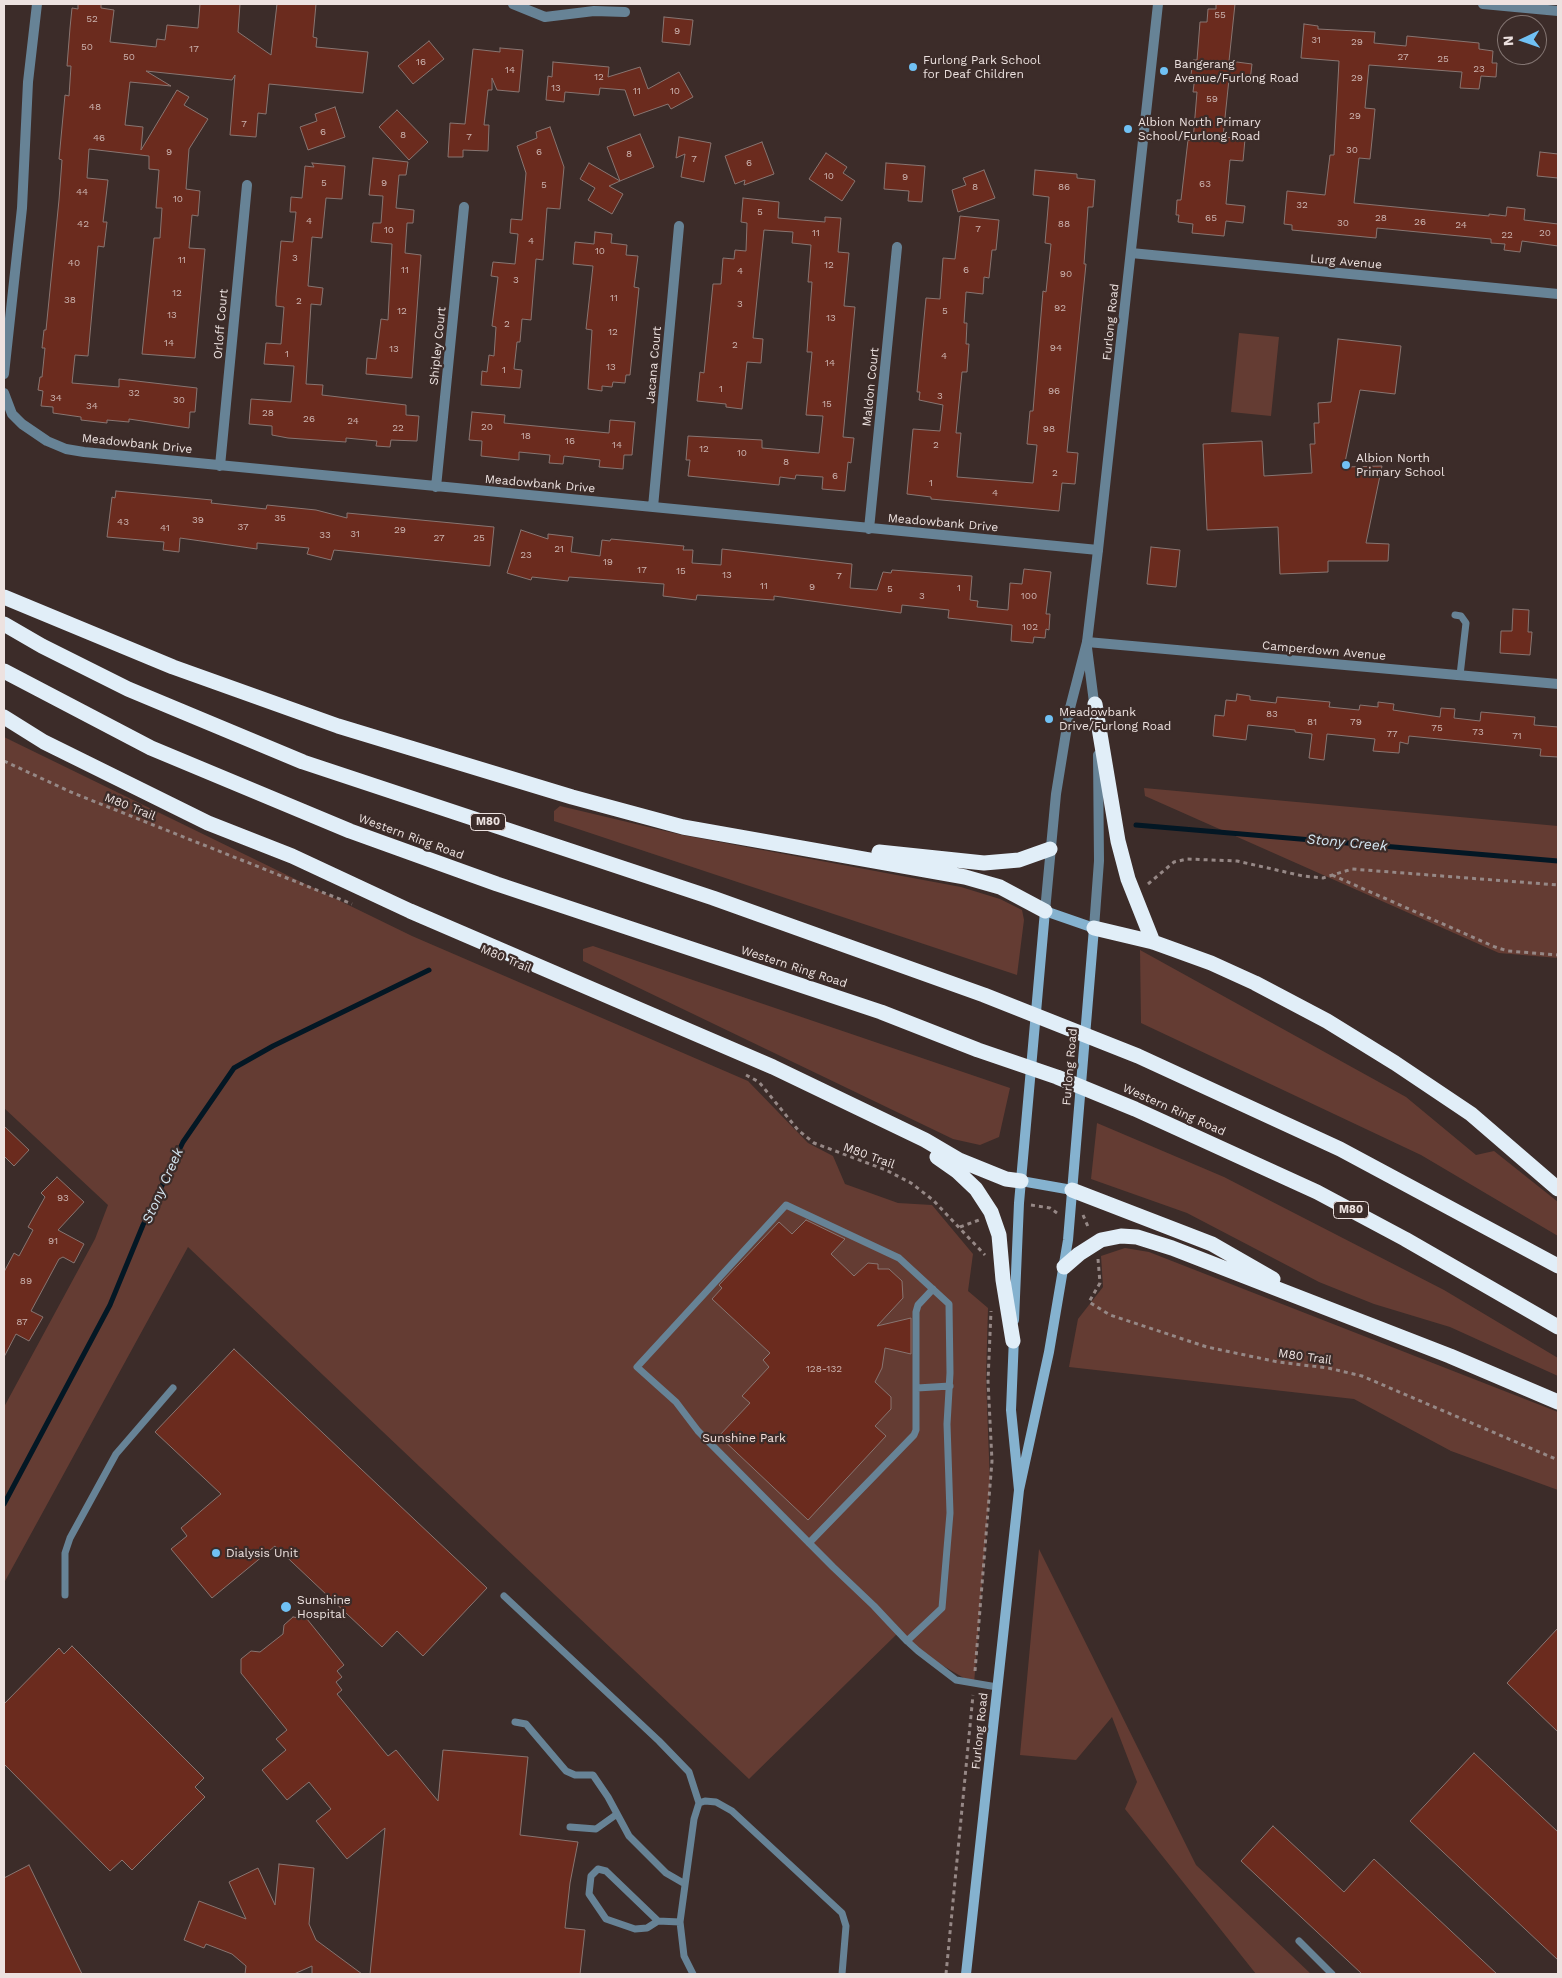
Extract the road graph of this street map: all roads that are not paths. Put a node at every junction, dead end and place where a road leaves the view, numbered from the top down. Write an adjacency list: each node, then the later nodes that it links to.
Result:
1 (37, 4): 13 (street)
2 (513, 4): 6 (street)
3 (1158, 4): 11 (street, Furlong Road)
4 (1483, 4): 5 (street)
5 (1558, 11)
6 (625, 12)
7 (247, 185): 15 (street, Orloff Court)
8 (464, 207): 16 (street, Shipley Court)
9 (679, 226): 17 (street, Jacana Court)
10 (897, 247): 18 (street, Maldon Court)
11 (1131, 254): 12 (street, Lurg Avenue); 19 (street, Furlong Road)
12 (1558, 294)
13 (4, 374)
14 (4, 393): 15 (street, Meadowbank Drive)
15 (220, 466): 16 (street, Meadowbank Drive)
16 (436, 487): 17 (street, Meadowbank Drive)
17 (653, 507): 18 (street, Meadowbank Drive)
18 (870, 529): 19 (street, Meadowbank Drive)
19 (1098, 550): 23 (street, Furlong Road)
20 (4, 597): 29 (highway)
21 (1455, 615): 25 (lane)
22 (4, 624): 38 (highway, M80)
23 (1087, 642): 25 (street, Camperdown Avenue); 27 (street, Furlong Road); 30 (street, Furlong Road)
24 (4, 671): 42 (highway, Western Ring Road / M80)
25 (1460, 675): 26 (street, Camperdown Avenue)
26 (1558, 684)
27 (1095, 704): 32 (street, Furlong Road); 33 (highway)
28 (4, 717): 34 (highway)
29 (773, 842): 30 (highway); 31 (highway)
30 (1050, 849): 31 (street, Furlong Road)
31 (1045, 911): 32 (main road); 35 (main road, Furlong Road)
32 (1094, 928): 33 (highway); 36 (main road, Furlong Road)
33 (1153, 942): 37 (highway)
34 (900, 1129): 35 (highway); 43 (highway)
35 (1021, 1181): 36 (main road); 43 (main road, Furlong Road)
36 (1072, 1190): 39 (main road, Furlong Road); 41 (highway)
37 (1558, 1190)
38 (1558, 1266)
39 (1064, 1267): 41 (highway); 48 (main road, Furlong Road)
40 (933, 1289): 44 (lane); 46 (lane); 49 (lane)
41 (1313, 1303): 47 (highway)
42 (1558, 1327)
43 (1013, 1341): 48 (main road, Furlong Road)
44 (950, 1386): 46 (lane); 52 (lane)
45 (173, 1388): 50 (lane)
46 (916, 1388): 49 (lane)
47 (1558, 1402)
48 (1019, 1490): 53 (main road, Furlong Road)
49 (809, 1543): 52 (lane)
50 (65, 1595)
51 (504, 1596): 55 (lane)
52 (908, 1641): 53 (lane)
53 (997, 1687): 64 (main road, Furlong Road)
54 (516, 1722): 56 (lane)
55 (699, 1803): 58 (lane); 63 (lane)
56 (617, 1814): 57 (lane); 58 (lane)
57 (570, 1827)
58 (685, 1884): 60 (lane)
59 (658, 1921): 59 (lane); 60 (lane)
60 (680, 1922): 62 (lane)
61 (1298, 1941): 65 (lane)
62 (693, 1974)
63 (842, 1974)
64 (966, 1974)
65 (1332, 1974)

